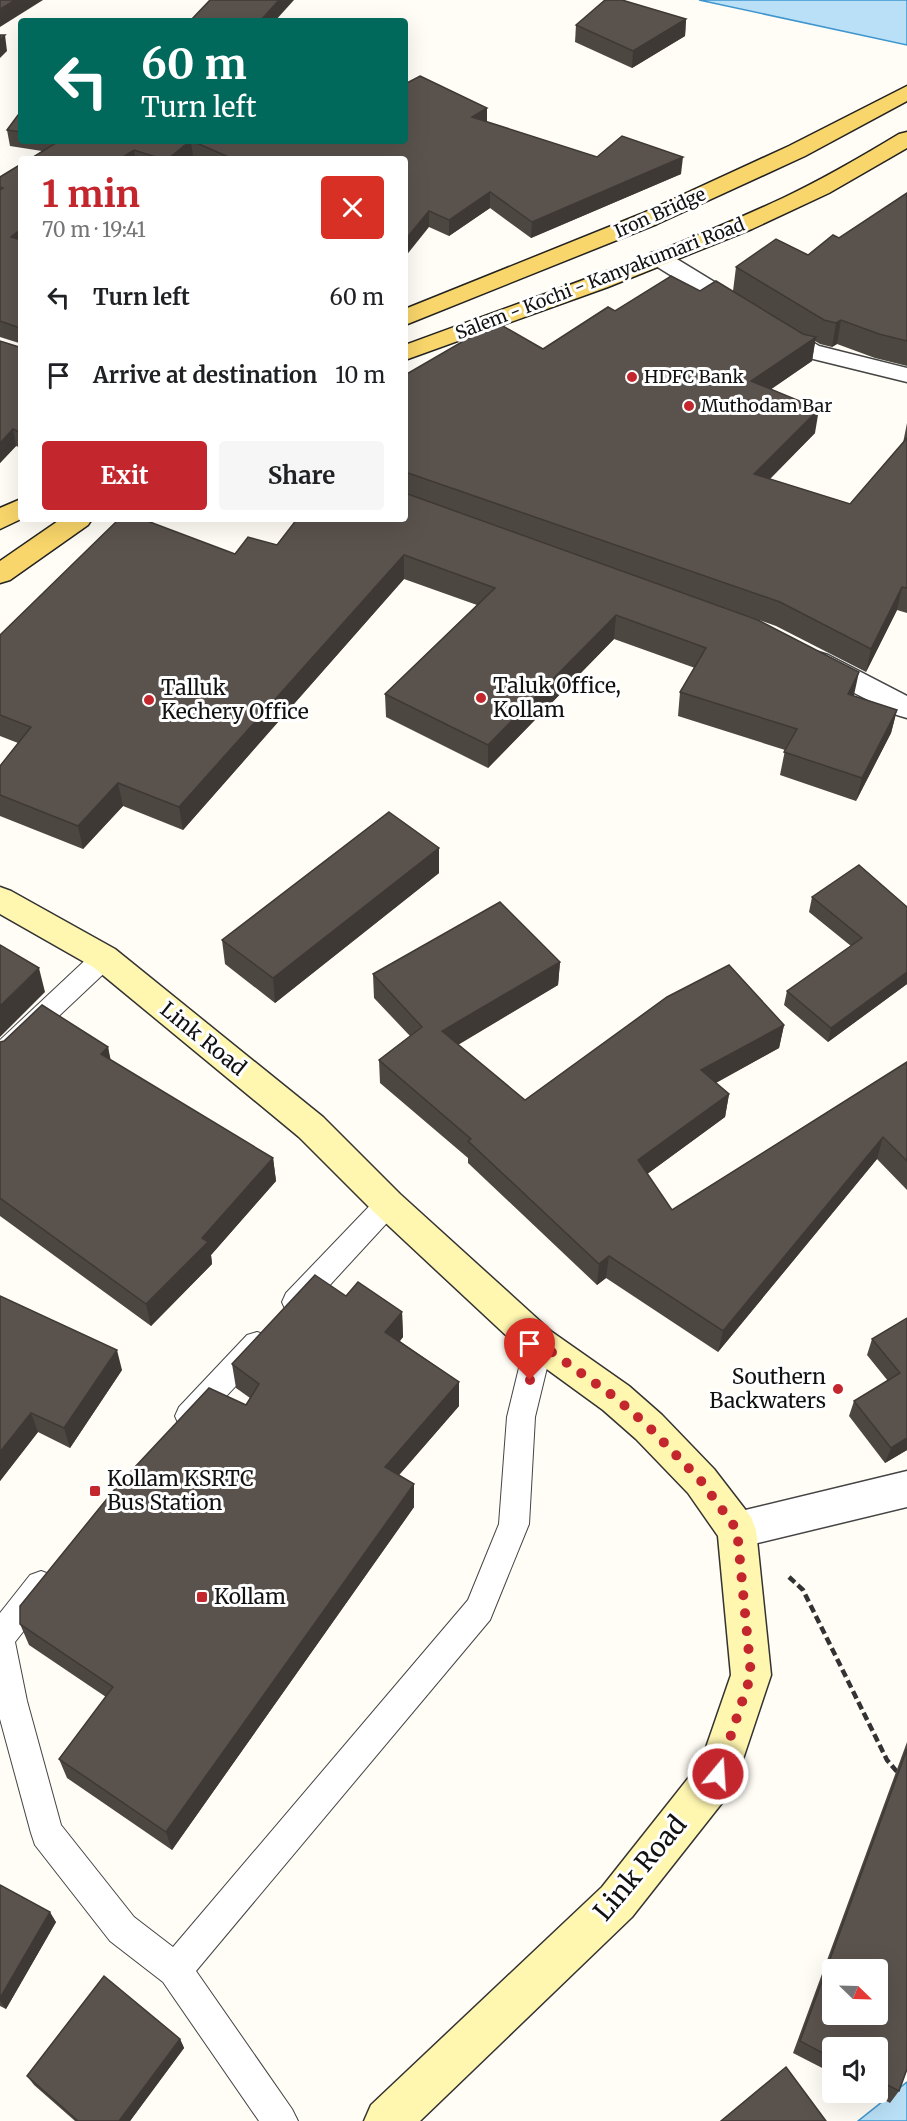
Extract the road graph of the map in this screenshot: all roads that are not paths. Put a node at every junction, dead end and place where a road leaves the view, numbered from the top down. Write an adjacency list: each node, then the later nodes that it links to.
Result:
1 (907, 92): 4 (main road, Iron Bridge)
2 (907, 138): 3 (main road, Salem - Kochi - Kanyakumari Road)
3 (659, 258): 5 (main road, Salem - Kochi - Kanyakumari Road); 6 (street)
4 (408, 317)
5 (408, 352)
6 (907, 375)
7 (18, 509): 8 (main road)
8 (0, 520)
9 (75, 522): 10 (main road)
10 (0, 574)
11 (796, 651): 12 (street)
12 (907, 708)
13 (0, 899): 14 (main road, Link Road)
14 (104, 958): 15 (lane); 16 (main road, Link Road)
15 (0, 1056)
16 (388, 1204): 17 (main road, Link Road); 18 (lane)
17 (539, 1343): 20 (main road); 24 (lane)
18 (169, 1437)
19 (907, 1489): 20 (street)
20 (737, 1530): 26 (main road, Link Road)
21 (59, 1562): 22 (lane)
22 (0, 1637)
23 (0, 1642): 24 (lane)
24 (175, 1970): 25 (lane)
25 (280, 2121)
26 (387, 2121)

